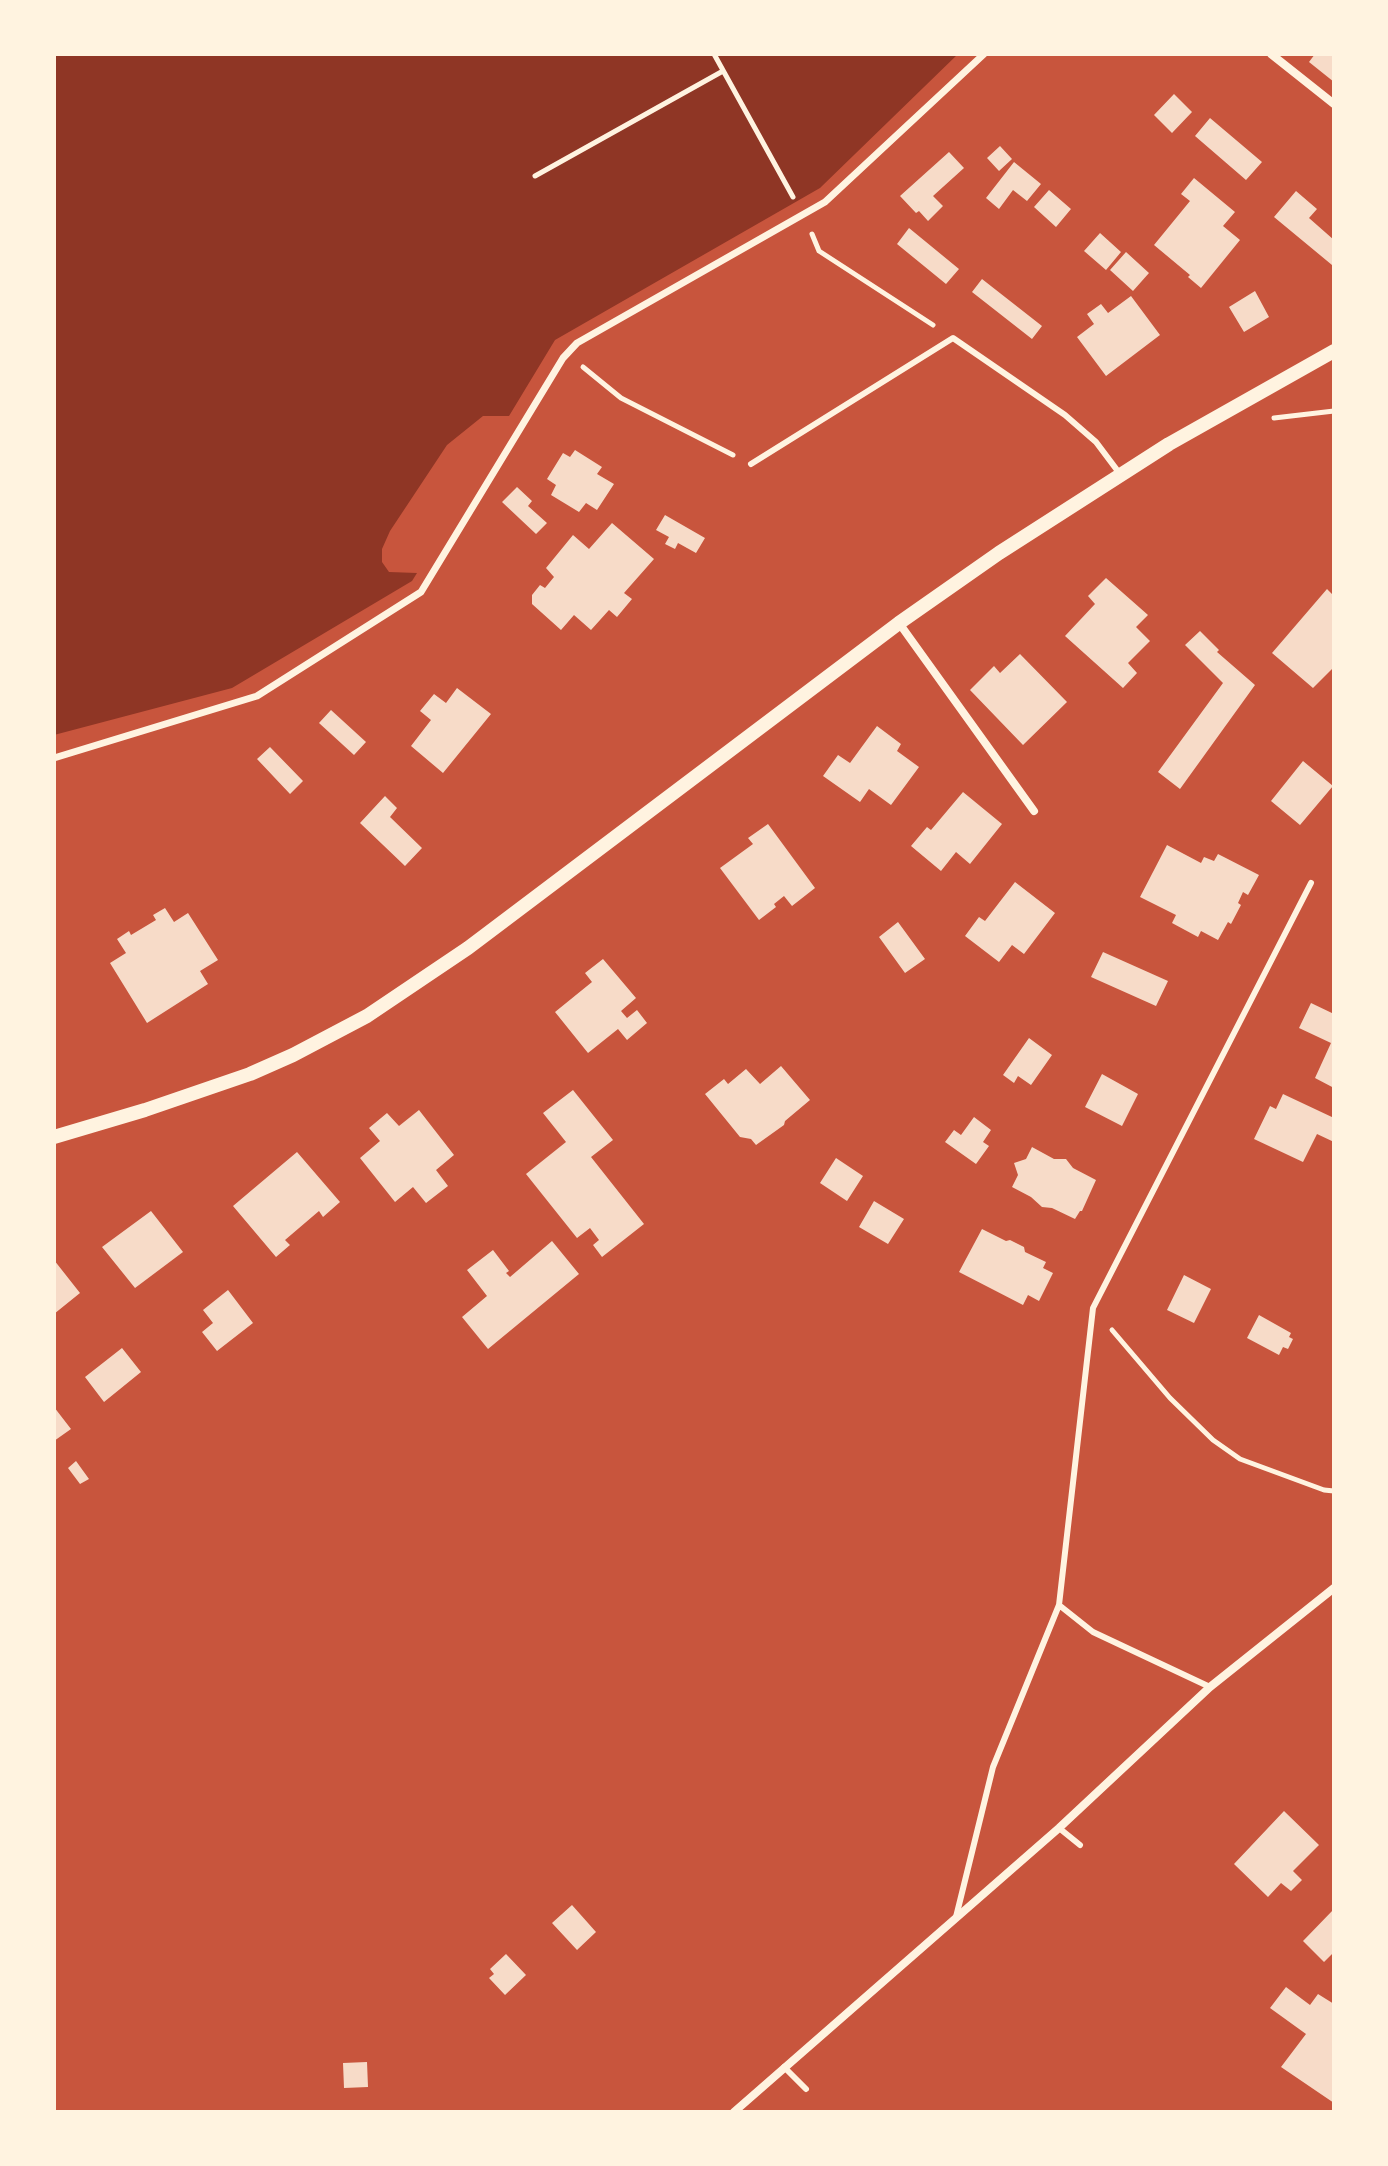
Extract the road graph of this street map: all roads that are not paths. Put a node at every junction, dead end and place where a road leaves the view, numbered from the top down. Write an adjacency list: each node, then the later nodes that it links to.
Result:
1 (984, 54): 8 (street)
2 (1271, 54): 3 (street)
3 (1334, 104)
4 (1334, 351): 6 (street)
5 (751, 464): 6 (lane)
6 (1120, 474): 7 (street)
7 (899, 623): 9 (street); 11 (street)
8 (54, 758)
9 (1034, 811)
10 (1311, 883): 13 (lane)
11 (54, 1137)
12 (1334, 1588): 14 (street)
13 (1059, 1605): 14 (lane); 17 (lane)
14 (1210, 1687): 15 (street)
15 (1059, 1828): 16 (lane); 17 (street)
16 (1080, 1845)
17 (955, 1921): 18 (street)
18 (784, 2067): 19 (lane); 20 (street)
19 (806, 2089)
20 (734, 2112)

